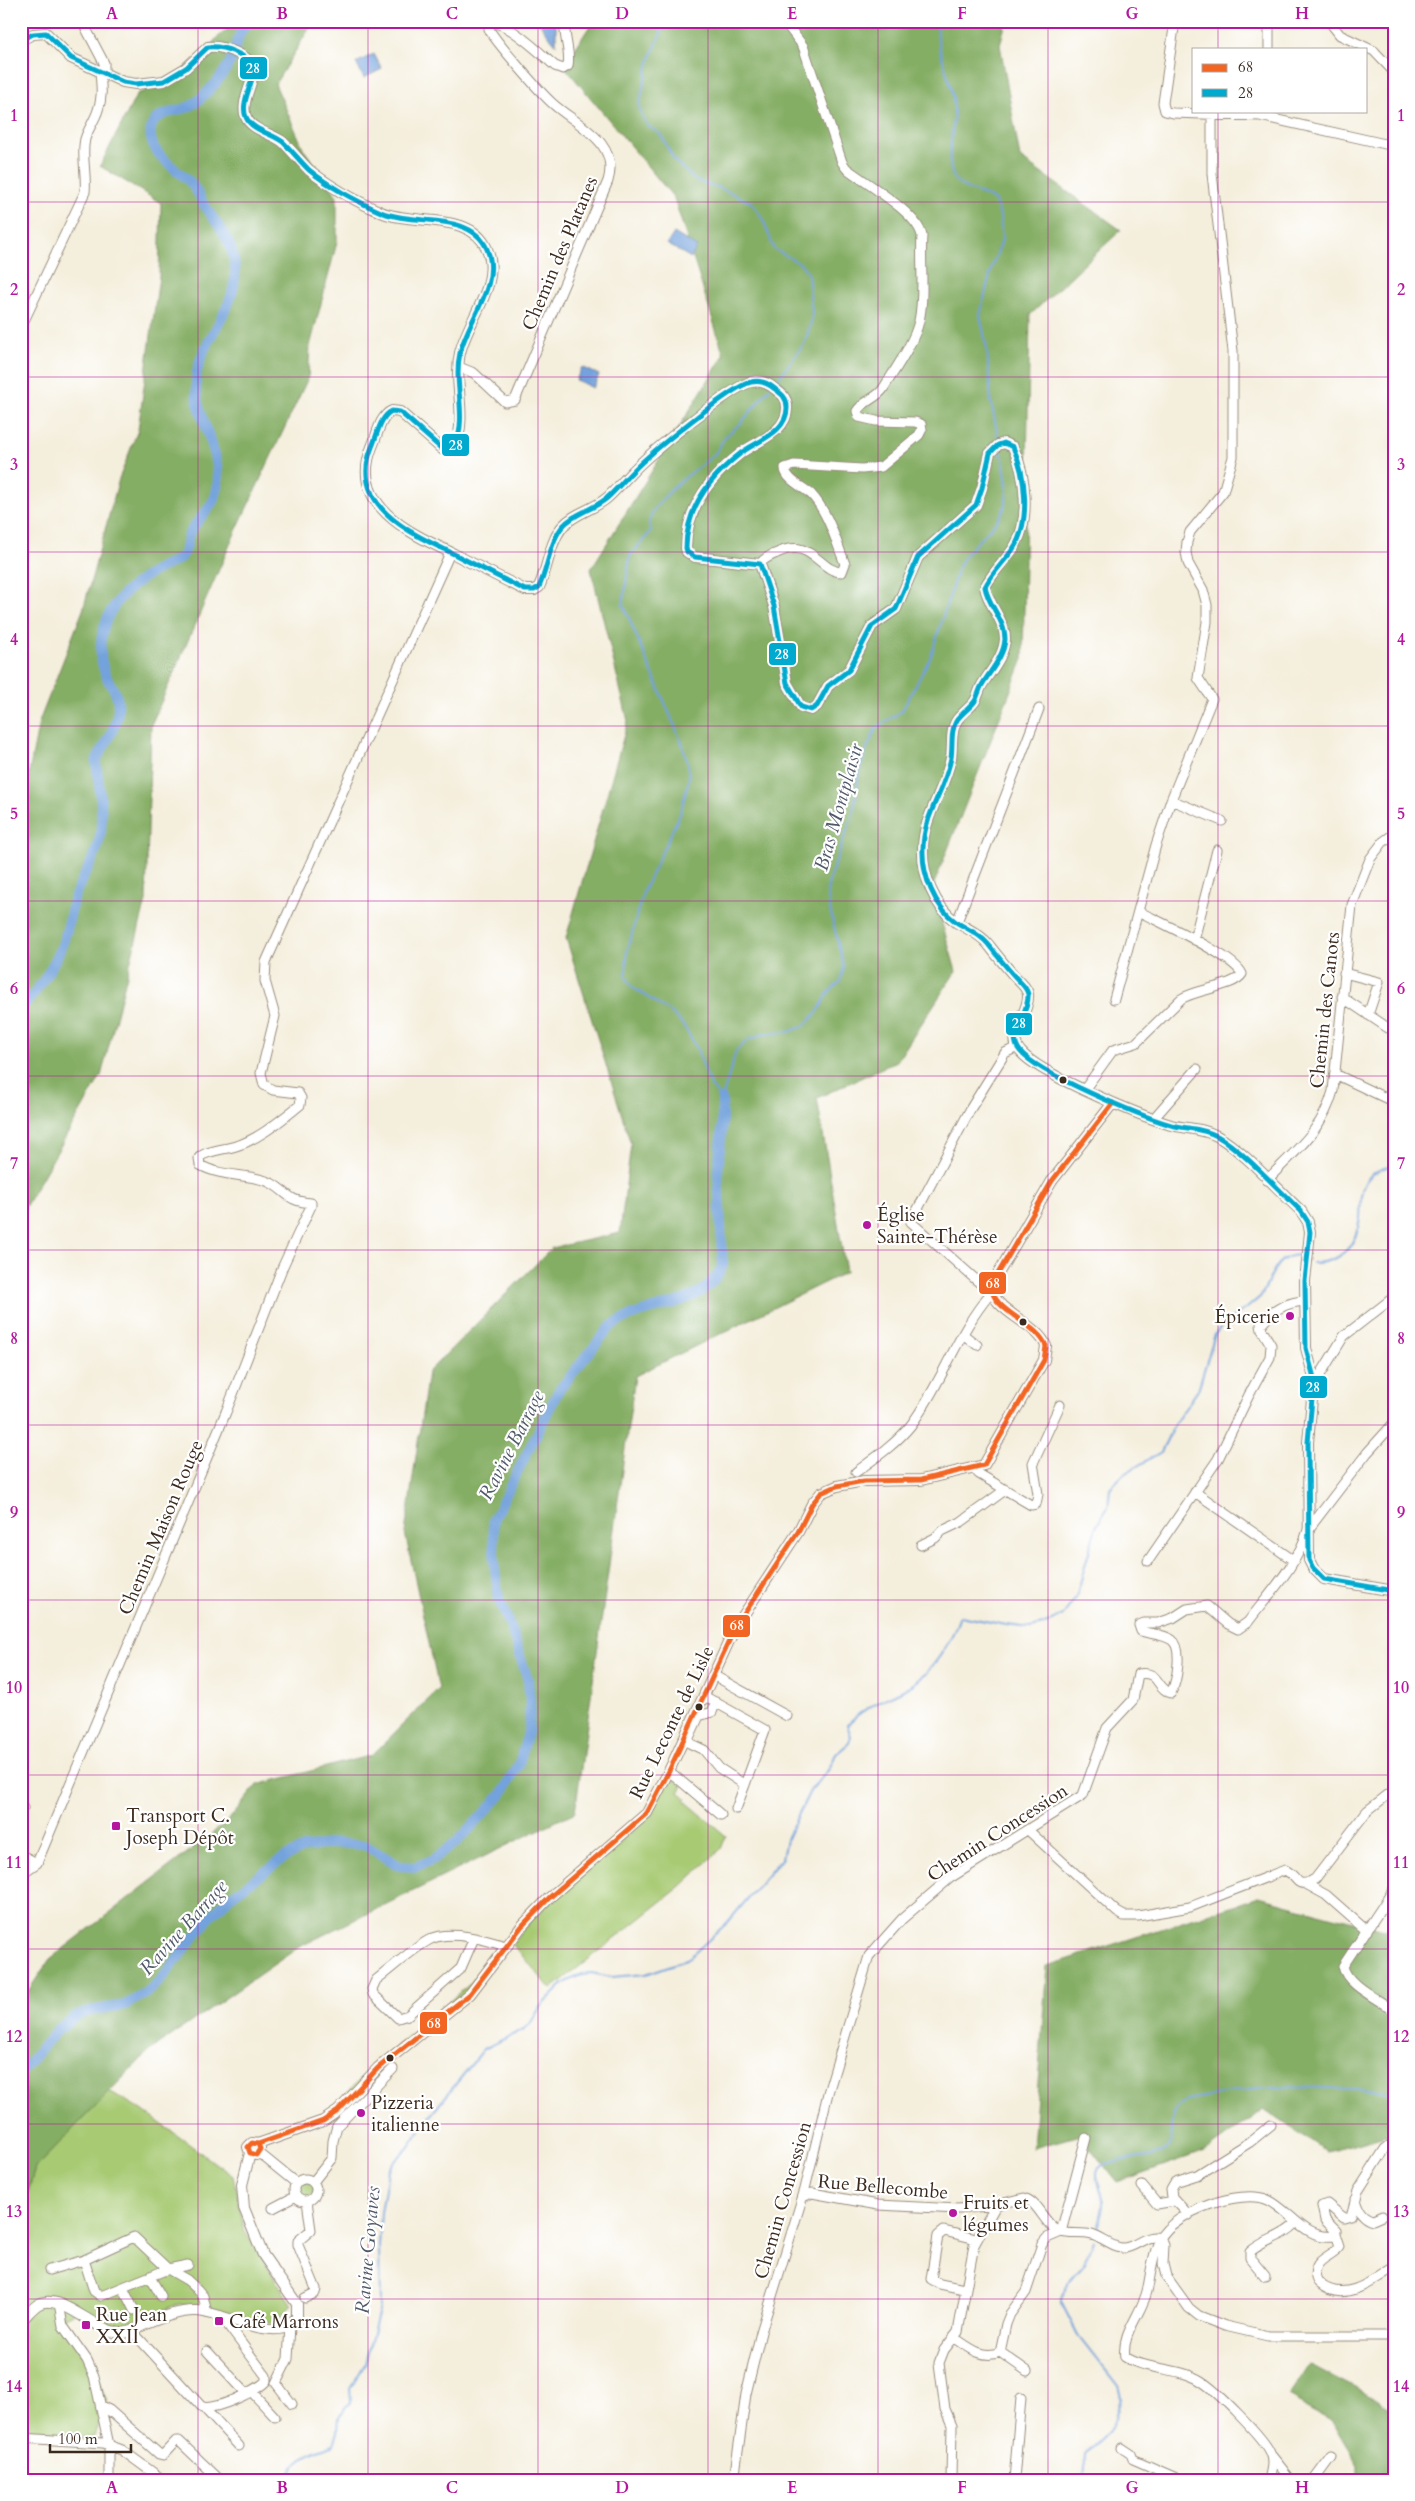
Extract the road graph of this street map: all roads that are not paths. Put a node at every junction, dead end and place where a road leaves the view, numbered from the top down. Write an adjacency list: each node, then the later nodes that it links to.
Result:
1 (82, 21): 11 (street)
2 (565, 21): 17 (street, Chemin des Platanes)
3 (784, 21): 19 (street)
4 (1174, 21): 14 (street)
5 (1269, 21): 8 (street)
6 (1329, 21): 9 (street)
7 (21, 40): 11 (main road)
8 (1269, 48)
9 (1368, 48)
10 (1368, 48): 12 (street)
11 (102, 72): 16 (street); 17 (main road)
12 (1394, 72)
13 (1261, 113): 14 (street); 15 (street)
14 (1212, 114): 21 (street)
15 (1394, 146)
16 (21, 326)
17 (459, 368): 18 (main road)
18 (450, 553): 19 (main road); 69 (street, Chemin Maison Rouge)
19 (760, 564): 26 (main road)
20 (1040, 710): 26 (street)
21 (1171, 800): 22 (street); 25 (street)
22 (1222, 822)
23 (1394, 834): 28 (street, Chemin des Canots)
24 (1217, 850): 27 (street)
25 (1138, 911): 27 (street); 30 (street)
26 (957, 922): 33 (main road)
27 (1194, 940): 36 (street)
28 (1344, 973): 29 (street, Chemin des Canots); 31 (street)
29 (1342, 997): 31 (street); 35 (street, Chemin des Canots)
30 (1114, 999)
31 (1368, 1014): 32 (street)
32 (1388, 1028)
33 (1016, 1047): 36 (main road); 41 (street)
34 (1197, 1069): 39 (street)
35 (1335, 1074): 37 (street); 40 (street, Chemin des Canots)
36 (1084, 1090): 38 (main road)
37 (1394, 1102)
38 (1113, 1103): 39 (main road); 41 (main road)
39 (1154, 1118): 40 (main road)
40 (1267, 1180): 43 (main road)
41 (991, 1294): 44 (street); 49 (main road)
42 (1394, 1297): 46 (street)
43 (1305, 1301): 46 (main road); 52 (street)
44 (964, 1335): 45 (street); 50 (street)
45 (977, 1345)
46 (1314, 1385): 53 (main road)
47 (1060, 1405): 51 (street)
48 (1394, 1423): 53 (street, Chemin Concession)
49 (974, 1468): 51 (street); 58 (main road, Rue Leconte de Lisle)
50 (856, 1472)
51 (1005, 1490): 54 (street)
52 (1195, 1492): 55 (street); 56 (street)
53 (1308, 1530): 55 (street, Chemin Concession); 57 (main road)
54 (921, 1545)
55 (1294, 1560): 67 (street, Chemin Concession)
56 (1148, 1561)
57 (1394, 1591)
58 (713, 1676): 59 (main road, Rue Leconte de Lisle); 61 (street)
59 (704, 1696): 60 (street); 62 (main road, Rue Leconte de Lisle)
60 (716, 1702): 63 (street); 63 (street)
61 (787, 1716)
62 (669, 1771): 66 (street); 75 (main road, Rue Leconte de Lisle)
63 (745, 1786): 65 (street)
64 (1394, 1790): 71 (street)
65 (736, 1809)
66 (721, 1815)
67 (1028, 1830): 71 (street); 87 (street, Chemin Concession)
68 (21, 1855): 69 (street)
69 (37, 1863): 70 (street)
70 (21, 1874)
71 (1306, 1884): 73 (street)
72 (1394, 1889): 73 (street)
73 (1367, 1931): 76 (street)
74 (474, 1938): 74 (street); 75 (street)
75 (506, 1946): 81 (main road, Rue Leconte de Lisle)
76 (1390, 2008)
77 (393, 2069): 82 (street)
78 (1271, 2125): 89 (street)
79 (1086, 2138): 95 (street)
80 (1394, 2147): 86 (street)
81 (256, 2150): 83 (street); 115 (main road)
82 (313, 2182): 83 (street); 88 (street)
83 (296, 2183): 85 (street)
84 (1142, 2186): 89 (street)
85 (296, 2196): 88 (street); 91 (street)
86 (1355, 2196): 93 (street); 96 (street)
87 (803, 2197): 90 (street, Rue Bellecombe); 139 (street, Chemin Concession)
88 (307, 2201): 109 (street)
89 (1174, 2201): 92 (street)
90 (996, 2205): 95 (street, Rue Bellecombe); 98 (street)
91 (273, 2208)
92 (1189, 2215): 94 (street); 97 (street)
93 (1382, 2216)
94 (1296, 2223): 96 (street); 104 (street)
95 (1061, 2232): 97 (street); 120 (street)
96 (1336, 2234): 101 (street)
97 (1160, 2238): 117 (street); 132 (street)
98 (976, 2239): 107 (street); 107 (street)
99 (84, 2260): 102 (street); 103 (street); 106 (street)
100 (188, 2265): 102 (street)
101 (1394, 2267)
102 (168, 2269): 105 (street); 112 (street)
103 (50, 2270)
104 (1265, 2276)
105 (150, 2277): 106 (street); 108 (street)
106 (123, 2288): 111 (street)
107 (964, 2289): 118 (street)
108 (161, 2296)
109 (306, 2298)
110 (59, 2303): 114 (main road); 116 (main road); 125 (street)
111 (134, 2310)
112 (207, 2313): 113 (main road); 116 (main road)
113 (221, 2316): 115 (main road); 122 (street)
114 (21, 2321)
115 (290, 2326): 124 (street)
116 (132, 2331): 126 (street)
117 (1394, 2336)
118 (955, 2338): 120 (street); 140 (street)
119 (208, 2351): 122 (street)
120 (1000, 2352): 121 (street)
121 (1027, 2371)
122 (249, 2392): 126 (street); 127 (street)
123 (1021, 2398): 141 (street)
124 (292, 2404)
125 (101, 2406): 129 (street); 135 (street)
126 (205, 2409): 130 (street)
127 (275, 2417)
128 (21, 2438): 129 (street)
129 (109, 2445): 137 (street); 138 (street)
130 (239, 2446)
131 (1122, 2448): 142 (street)
132 (1271, 2455): 143 (street); 144 (street)
133 (1331, 2457): 145 (street)
134 (21, 2475): 136 (street)
135 (219, 2479)
136 (27, 2480)
137 (109, 2480)
138 (163, 2480)
139 (734, 2480)
140 (950, 2480)
141 (1014, 2480)
142 (1181, 2480)
143 (1269, 2480)
144 (1291, 2480)
145 (1314, 2480)

